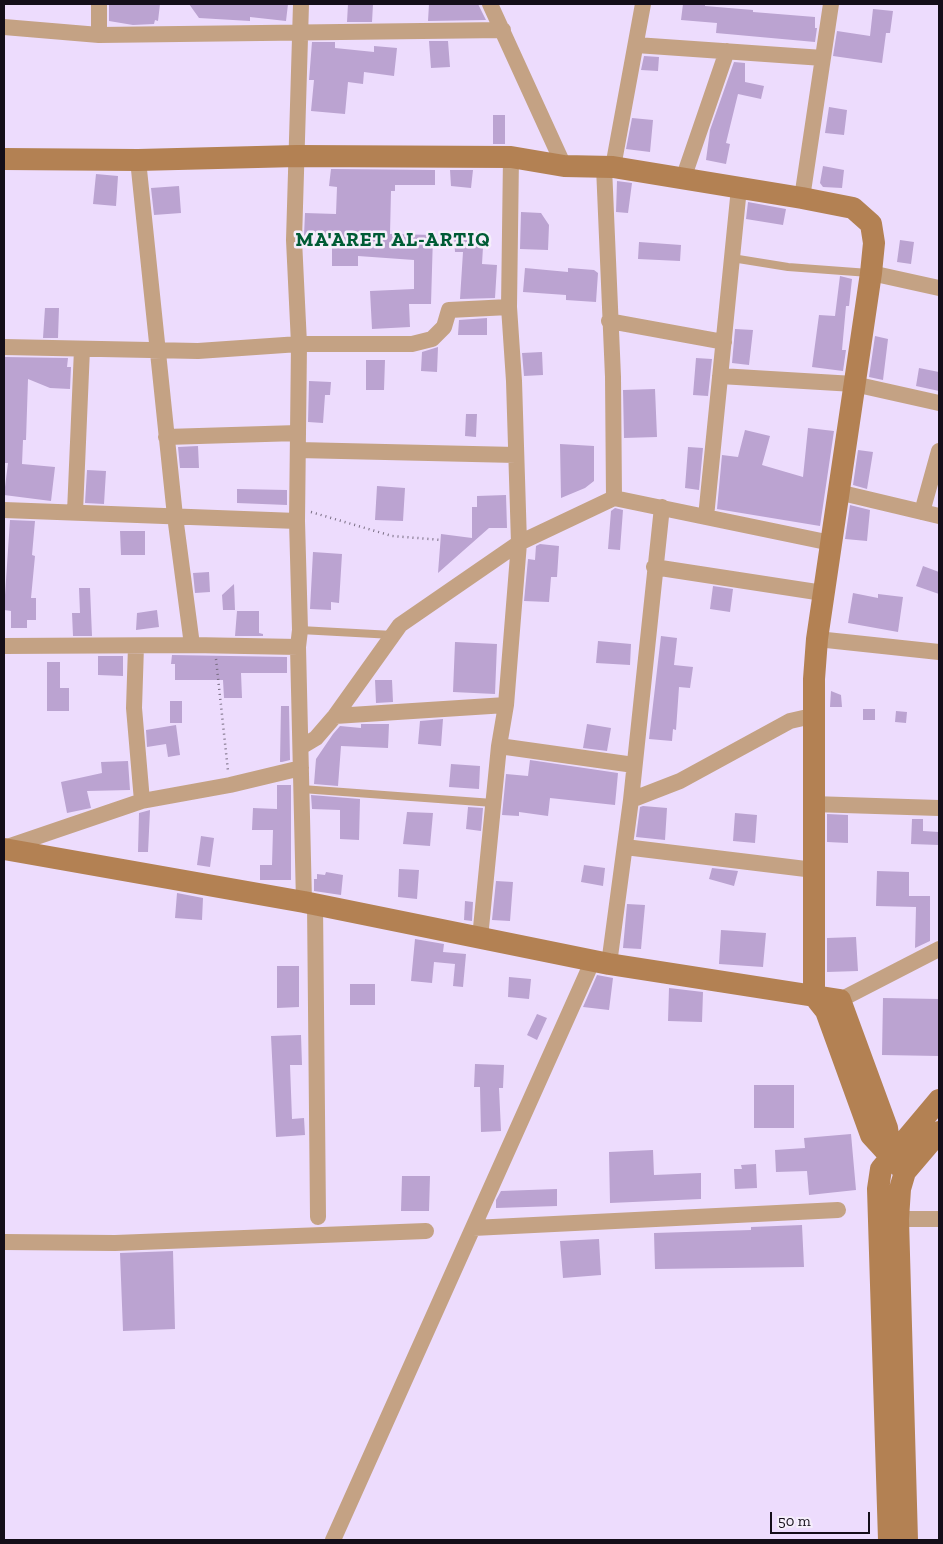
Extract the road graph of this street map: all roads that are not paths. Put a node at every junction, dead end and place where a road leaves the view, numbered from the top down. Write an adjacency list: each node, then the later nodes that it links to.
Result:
1 (99, 4): 9 (street)
2 (301, 4): 8 (street)
3 (490, 4): 7 (street)
4 (643, 4): 10 (street)
5 (831, 4): 12 (street)
6 (4, 27): 9 (street)
7 (503, 30): 8 (street); 17 (street)
8 (300, 32): 9 (street); 13 (street)
9 (99, 35)
10 (636, 45): 11 (street); 18 (street)
11 (727, 51): 12 (street); 19 (street)
12 (823, 58): 21 (street)
13 (297, 156): 14 (street); 16 (street); 28 (street)
14 (511, 158): 17 (street); 25 (street)
15 (4, 159): 16 (street)
16 (138, 160): 31 (street)
17 (564, 166): 18 (street)
18 (609, 167): 19 (street); 26 (street)
19 (682, 179): 20 (street)
20 (739, 188): 21 (street); 22 (street)
21 (802, 198): 23 (street)
22 (732, 258): 23 (lane); 27 (street)
23 (871, 273): 24 (street); 33 (street)
24 (939, 288)
25 (509, 306): 28 (street); 39 (street)
26 (609, 321): 27 (street); 41 (street)
27 (724, 342): 32 (street)
28 (299, 344): 31 (street); 35 (street)
29 (4, 348): 30 (street)
30 (82, 349): 31 (street); 44 (street)
31 (157, 350): 36 (street)
32 (720, 376): 33 (street); 49 (street)
33 (854, 384): 34 (street); 40 (street)
34 (939, 403)
35 (298, 433): 36 (street); 37 (street)
36 (166, 437): 47 (street)
37 (298, 450): 39 (street); 46 (street)
38 (939, 451): 45 (street)
39 (516, 455): 50 (street)
40 (838, 492): 45 (street); 51 (street)
41 (614, 498): 42 (street); 50 (street)
42 (662, 508): 49 (street); 52 (street)
43 (4, 510): 44 (street)
44 (75, 512): 47 (street)
45 (922, 512): 48 (street)
46 (298, 514): 47 (street); 54 (street)
47 (175, 516): 57 (street)
48 (939, 516)
49 (706, 517): 51 (street)
50 (519, 543): 55 (street); 62 (street)
51 (831, 543): 53 (street)
52 (654, 567): 53 (street); 67 (street)
53 (824, 592): 56 (street)
54 (300, 630): 55 (lane); 60 (street)
55 (394, 634): 63 (street)
56 (817, 639): 61 (street); 64 (street)
57 (192, 645): 59 (street); 60 (street)
58 (4, 646): 59 (street)
59 (136, 646): 71 (street)
60 (298, 647): 66 (street)
61 (939, 652)
62 (506, 704): 63 (street); 65 (street)
63 (335, 716): 66 (street)
64 (812, 716): 70 (street); 73 (street)
65 (499, 746): 67 (street); 72 (street)
66 (301, 747): 68 (street)
67 (634, 765): 70 (street)
68 (301, 768): 69 (street); 71 (street)
69 (302, 789): 72 (lane); 78 (street)
70 (631, 800): 75 (street)
71 (142, 801): 76 (street)
72 (493, 803): 79 (street)
73 (812, 804): 74 (street); 77 (street)
74 (939, 808)
75 (625, 847): 77 (street); 81 (street)
76 (4, 848): 78 (street)
77 (814, 870): 82 (street)
78 (309, 903): 79 (street); 88 (street)
79 (480, 938): 81 (street)
80 (939, 949): 83 (street)
81 (601, 962): 82 (street); 91 (street)
82 (814, 996): 83 (street); 86 (street)
83 (840, 1000): 86 (street)
84 (939, 1100): 86 (street)
85 (939, 1132): 86 (street)
86 (898, 1164): 89 (street); 96 (street)
87 (838, 1210): 91 (street)
88 (318, 1217)
89 (898, 1219): 90 (street); 97 (street)
90 (939, 1219)
91 (472, 1228): 95 (street)
92 (426, 1231): 94 (street)
93 (4, 1238): 94 (street)
94 (4, 1242)
95 (333, 1540)
96 (889, 1540)
97 (907, 1540)

